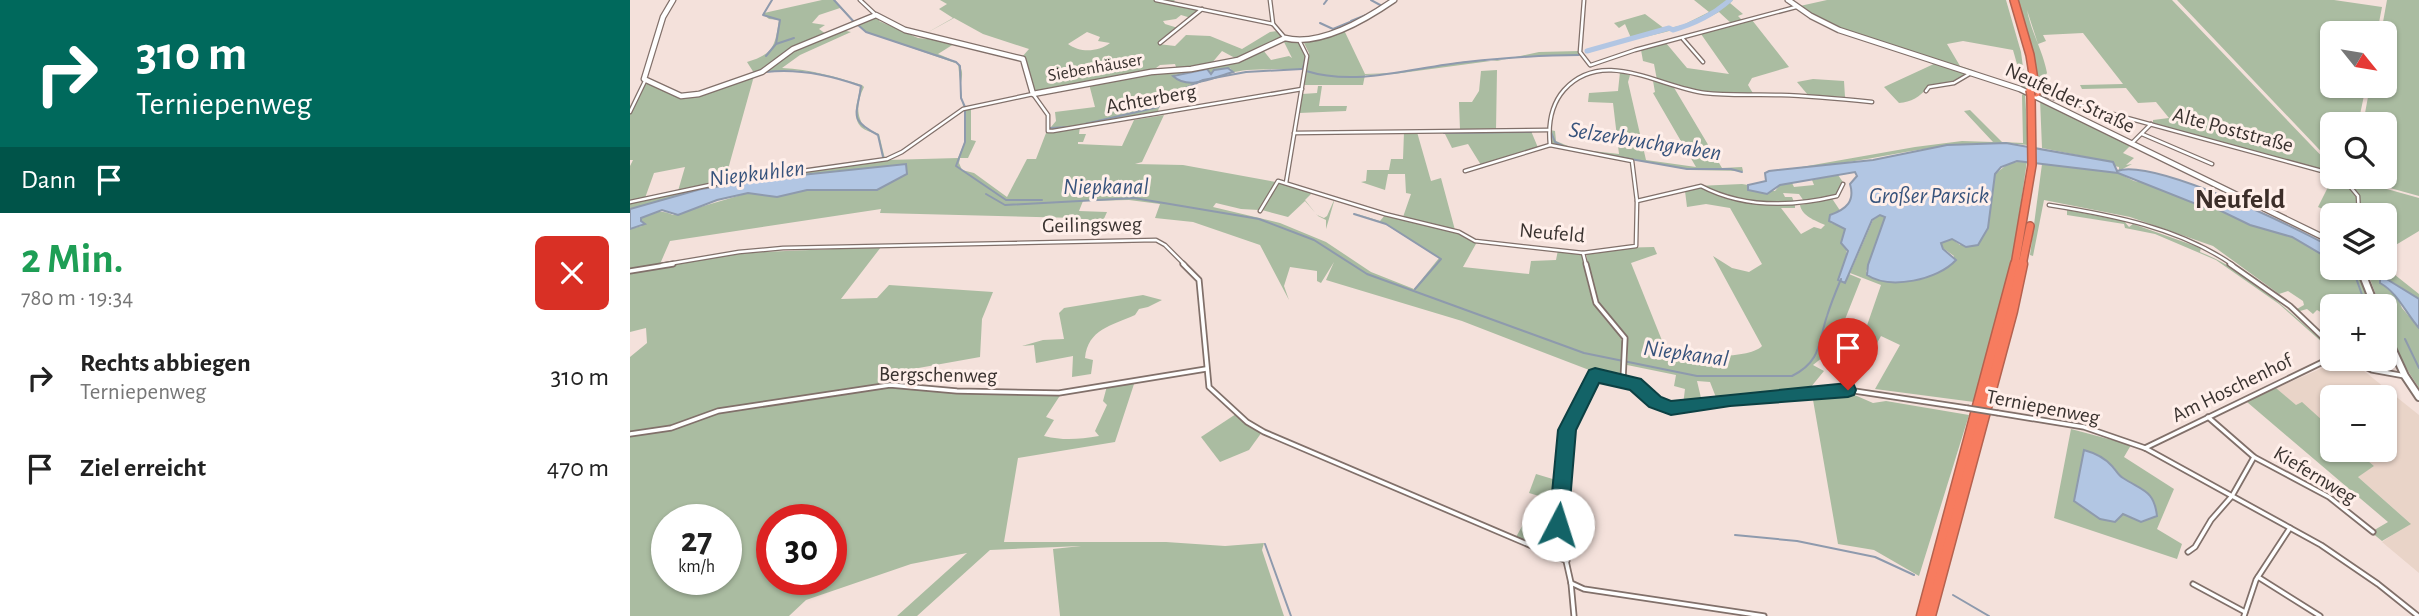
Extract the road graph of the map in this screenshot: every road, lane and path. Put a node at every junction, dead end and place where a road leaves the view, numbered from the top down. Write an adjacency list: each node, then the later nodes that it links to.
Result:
1 (673, 0): 20 (street)
2 (860, 0): 11 (street, Siebenhäuser)
3 (1156, 0): 10 (street)
4 (1270, 0): 12 (street)
5 (1394, 0): 15 (street)
6 (1584, 0): 18 (street)
7 (1788, 0): 9 (street, Neufelder Straße)
8 (2012, 0): 24 (highway)
9 (1796, 7): 14 (street); 19 (street, Neufelder Straße)
10 (1202, 9): 12 (street); 16 (street)
11 (876, 15): 20 (street); 23 (street, Siebenhäuser)
12 (1273, 24): 13 (street)
13 (1285, 38): 15 (street); 23 (street, Siebenhäuser)
14 (1683, 39): 17 (street); 18 (street)
15 (1300, 42): 21 (street)
16 (1160, 43)
17 (1703, 62)
18 (1592, 67): 25 (street); 28 (street)
19 (1972, 72): 22 (street); 31 (street, Neufelder Straße)
20 (645, 81): 26 (street)
21 (1302, 89): 23 (street, Achterberg); 29 (street)
22 (1926, 91)
23 (1033, 94): 40 (street)
24 (2035, 95): 27 (street, Alte Poststraße); 34 (highway)
25 (1872, 103)
26 (630, 112)
27 (2151, 124): 30 (street); 35 (street, Alte Poststraße)
28 (1548, 130): 29 (street); 32 (street)
29 (1294, 132): 37 (street)
30 (2141, 134): 31 (street); 33 (street)
31 (2132, 143): 43 (street, Neufelder Straße)
32 (1550, 145): 36 (street); 39 (street, Neufeld)
33 (2212, 164)
34 (2034, 166): 69 (highway); 70 (highway)
35 (2320, 170)
36 (1465, 171)
37 (1286, 184): 42 (street); 44 (street, Neufeld)
38 (1843, 184): 39 (street)
39 (1637, 201): 44 (street, Neufeld)
40 (630, 202)
41 (2049, 205): 46 (street)
42 (1260, 211)
43 (2320, 236)
44 (1583, 253): 52 (street)
45 (630, 271): 49 (street, Geilingsweg)
46 (2320, 335)
47 (2397, 359): 51 (street)
48 (2320, 363): 54 (street, Am Hoschenhof)
49 (1206, 369): 55 (street, Bergschenweg); 62 (street, Geilingsweg)
50 (2378, 371): 51 (street)
51 (2405, 376): 53 (street)
52 (1623, 380): 56 (street, Terniepenweg, bridge); 62 (street)
53 (2419, 397)
54 (2208, 417): 56 (street, Am Hoschenhof); 57 (street, Kiefernweg)
55 (630, 434)
56 (2145, 448): 58 (street, Terniepenweg)
57 (2254, 457): 58 (street); 60 (street, Kiefernweg)
58 (2232, 496): 59 (street, Terniepenweg); 61 (street)
59 (2290, 528): 63 (street); 72 (street, Terniepenweg)
60 (2373, 532)
61 (2188, 552)
62 (1567, 561): 64 (street)
63 (2258, 577): 66 (street); 71 (street)
64 (1570, 583): 67 (street); 68 (street)
65 (2193, 584): 66 (street)
66 (2244, 614)
67 (1574, 616)
68 (1764, 616)
69 (1922, 616)
70 (1930, 616)
71 (2320, 616)
72 (2418, 616)

